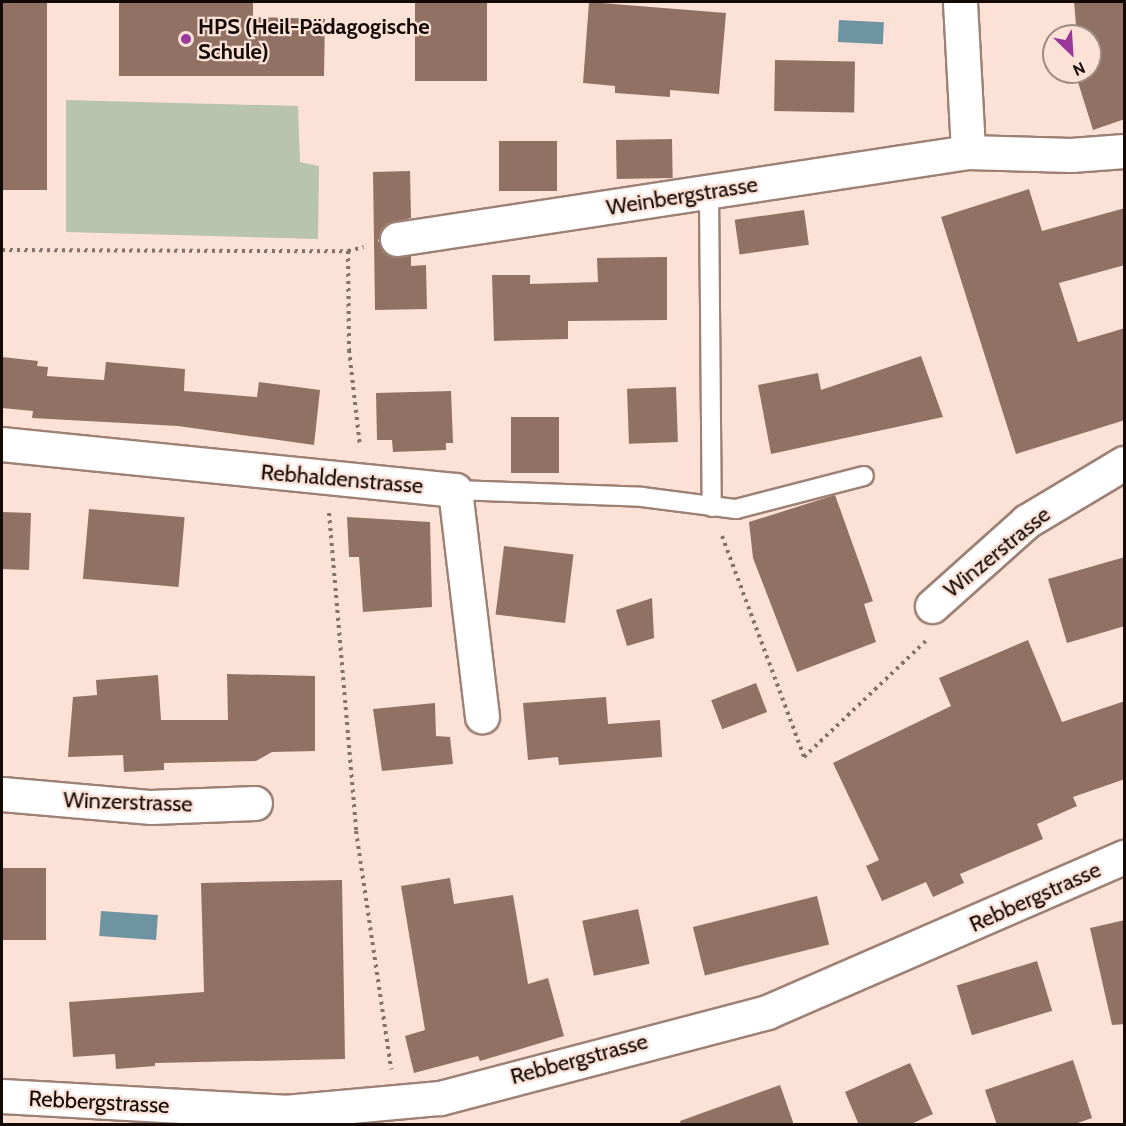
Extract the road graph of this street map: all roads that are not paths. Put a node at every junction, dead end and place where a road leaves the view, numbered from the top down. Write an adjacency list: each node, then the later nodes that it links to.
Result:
1 (960, 2): 3 (street)
2 (1125, 151): 3 (street, Weinbergstrasse)
3 (968, 152): 4 (street, Weinbergstrasse)
4 (709, 193): 5 (street, Weinbergstrasse); 10 (lane)
5 (397, 239)
6 (2, 444): 9 (street, Rebhaldenstrasse)
7 (1125, 463): 11 (street, Winzerstrasse)
8 (864, 476): 10 (lane)
9 (455, 490): 10 (lane); 12 (street, Rebhaldenstrasse)
10 (712, 507)
11 (932, 606)
12 (482, 716)
13 (2, 794): 14 (street, Winzerstrasse)
14 (255, 803)
15 (1125, 857): 16 (street, Rebbergstrasse)
16 (2, 1096)

